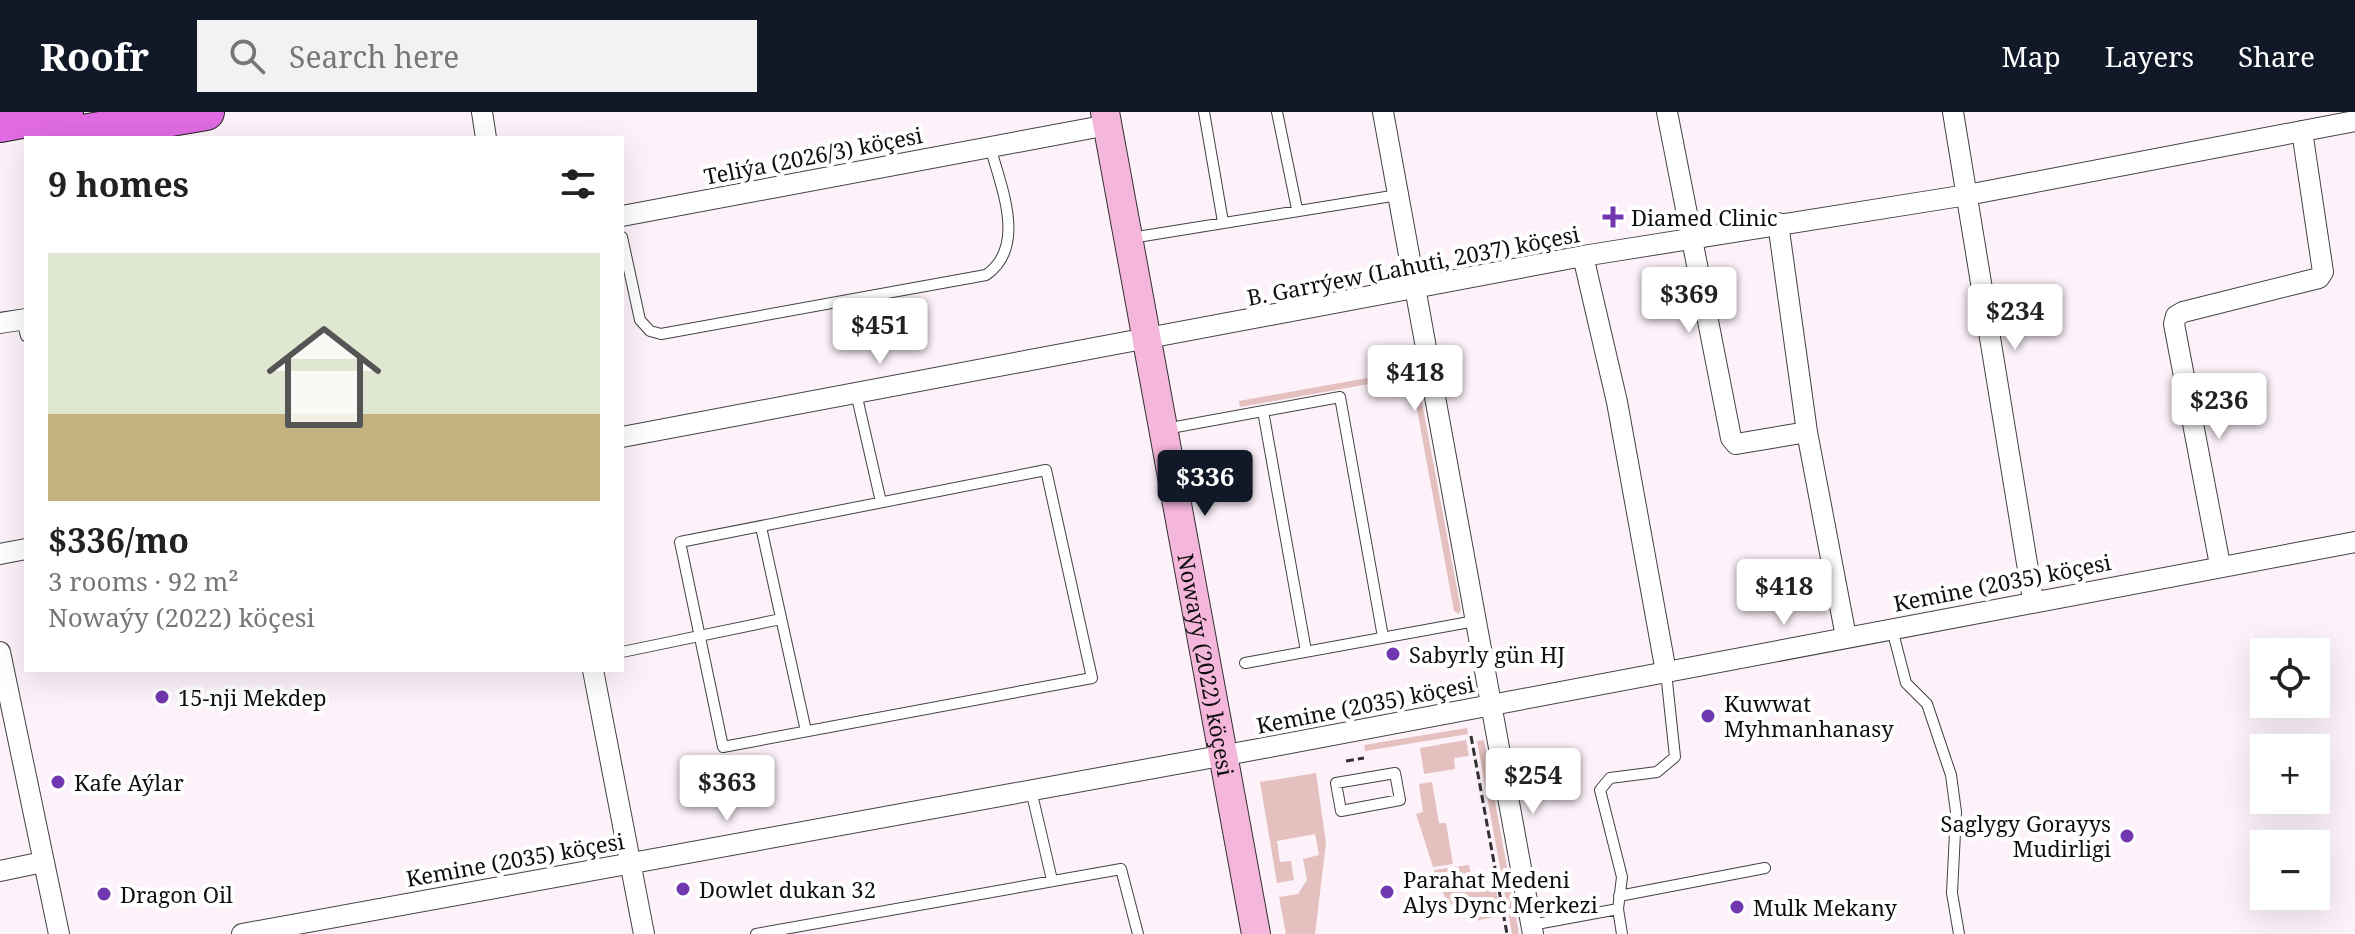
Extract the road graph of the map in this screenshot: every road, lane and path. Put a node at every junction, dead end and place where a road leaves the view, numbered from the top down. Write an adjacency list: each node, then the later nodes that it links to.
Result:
1 (65, 112): 11 (highway)
2 (206, 112): 13 (highway)
3 (482, 112): 14 (street)
4 (1204, 112): 22 (lane)
5 (1277, 112): 20 (lane)
6 (1383, 112): 18 (street)
7 (1667, 112): 25 (street)
8 (1953, 112): 19 (street)
9 (1106, 119): 16 (street, Teliýa (2026/3) köçesi); 24 (street, Nowaýy (2022) köçesi)
10 (2355, 121): 12 (street, B. Garrýew (Lahuti, 2037) köçesi)
11 (0, 124)
12 (2302, 131): 19 (street, B. Garrýew (Lahuti, 2037) köçesi); 42 (street)
13 (65, 136)
14 (486, 136)
15 (24, 143): 17 (highway)
16 (990, 146): 21 (street, Teliýa (2026/3) köçesi); 26 (lane)
17 (0, 147)
18 (1398, 195): 20 (lane); 28 (street)
19 (1967, 195): 23 (street, B. Garrýew (Lahuti, 2037) köçesi); 43 (street)
20 (1297, 209): 22 (lane)
21 (624, 216)
22 (1223, 222): 24 (lane)
23 (1778, 223): 25 (street, B. Garrýew (Lahuti, 2037) köçesi); 35 (street)
24 (1127, 239): 31 (street, Nowaýy (2022) köçesi)
25 (1693, 240): 27 (street, B. Garrýew (Lahuti, 2037) köçesi); 35 (street)
26 (624, 246)
27 (1583, 256): 28 (street, B. Garrýew (Lahuti, 2037) köçesi); 55 (street)
28 (1415, 290): 31 (street, B. Garrýew (Lahuti, 2037) köçesi); 45 (street)
29 (0, 323): 30 (street)
30 (24, 325)
31 (1146, 341): 32 (street, B. Garrýew (Lahuti, 2037) köçesi); 34 (street, Nowaýy (2022) köçesi)
32 (856, 393): 36 (street, B. Garrýew (Lahuti, 2037) köçesi); 37 (lane)
33 (1263, 411): 34 (lane); 48 (lane); 50 (lane)
34 (1163, 429): 59 (street, Nowaýy (2022) köçesi)
35 (1807, 432): 49 (street)
36 (624, 437)
37 (881, 502): 38 (lane); 57 (lane)
38 (761, 527): 44 (lane); 47 (lane)
39 (2355, 542): 42 (street, Kemine (2035) köçesi)
40 (24, 549): 41 (street)
41 (0, 554)
42 (2220, 565): 43 (street, Kemine (2035) köçesi)
43 (2033, 600): 46 (street, Kemine (2035) köçesi)
44 (781, 619): 47 (lane); 57 (lane)
45 (1475, 621): 48 (lane); 56 (street)
46 (1892, 628): 49 (street, Kemine (2035) köçesi); 80 (lane)
47 (697, 635): 52 (lane); 57 (lane)
48 (1383, 637): 50 (lane)
49 (1846, 637): 55 (street, Kemine (2035) köçesi)
50 (1306, 651): 53 (lane)
51 (0, 652): 64 (street)
52 (624, 652)
53 (1245, 663)
54 (593, 672): 65 (street)
55 (1666, 672): 56 (street, Kemine (2035) köçesi); 69 (lane)
56 (1490, 706): 59 (street, Kemine (2035) köçesi); 71 (street)
57 (806, 731)
58 (1471, 736): 78 (path)
59 (1221, 756): 63 (street, Kemine (2035) köçesi); 77 (street, Nowaýy (2022) köçesi)
60 (1364, 758): 61 (path)
61 (1346, 761)
62 (1395, 773): 62 (lane)
63 (1031, 790): 65 (street, Kemine (2035) köçesi); 68 (lane)
64 (43, 862): 67 (street); 72 (street)
65 (628, 863): 73 (street, Kemine (2035) köçesi); 74 (street)
66 (1765, 868): 69 (lane)
67 (0, 871)
68 (1052, 880): 75 (lane); 76 (lane)
69 (1619, 896): 70 (lane)
70 (1618, 909): 71 (lane); 79 (lane)
71 (1532, 930)
72 (59, 934)
73 (242, 934)
74 (644, 934)
75 (756, 934)
76 (1138, 934)
77 (1256, 934)
78 (1507, 934)
79 (1622, 934)
80 (1959, 934)

